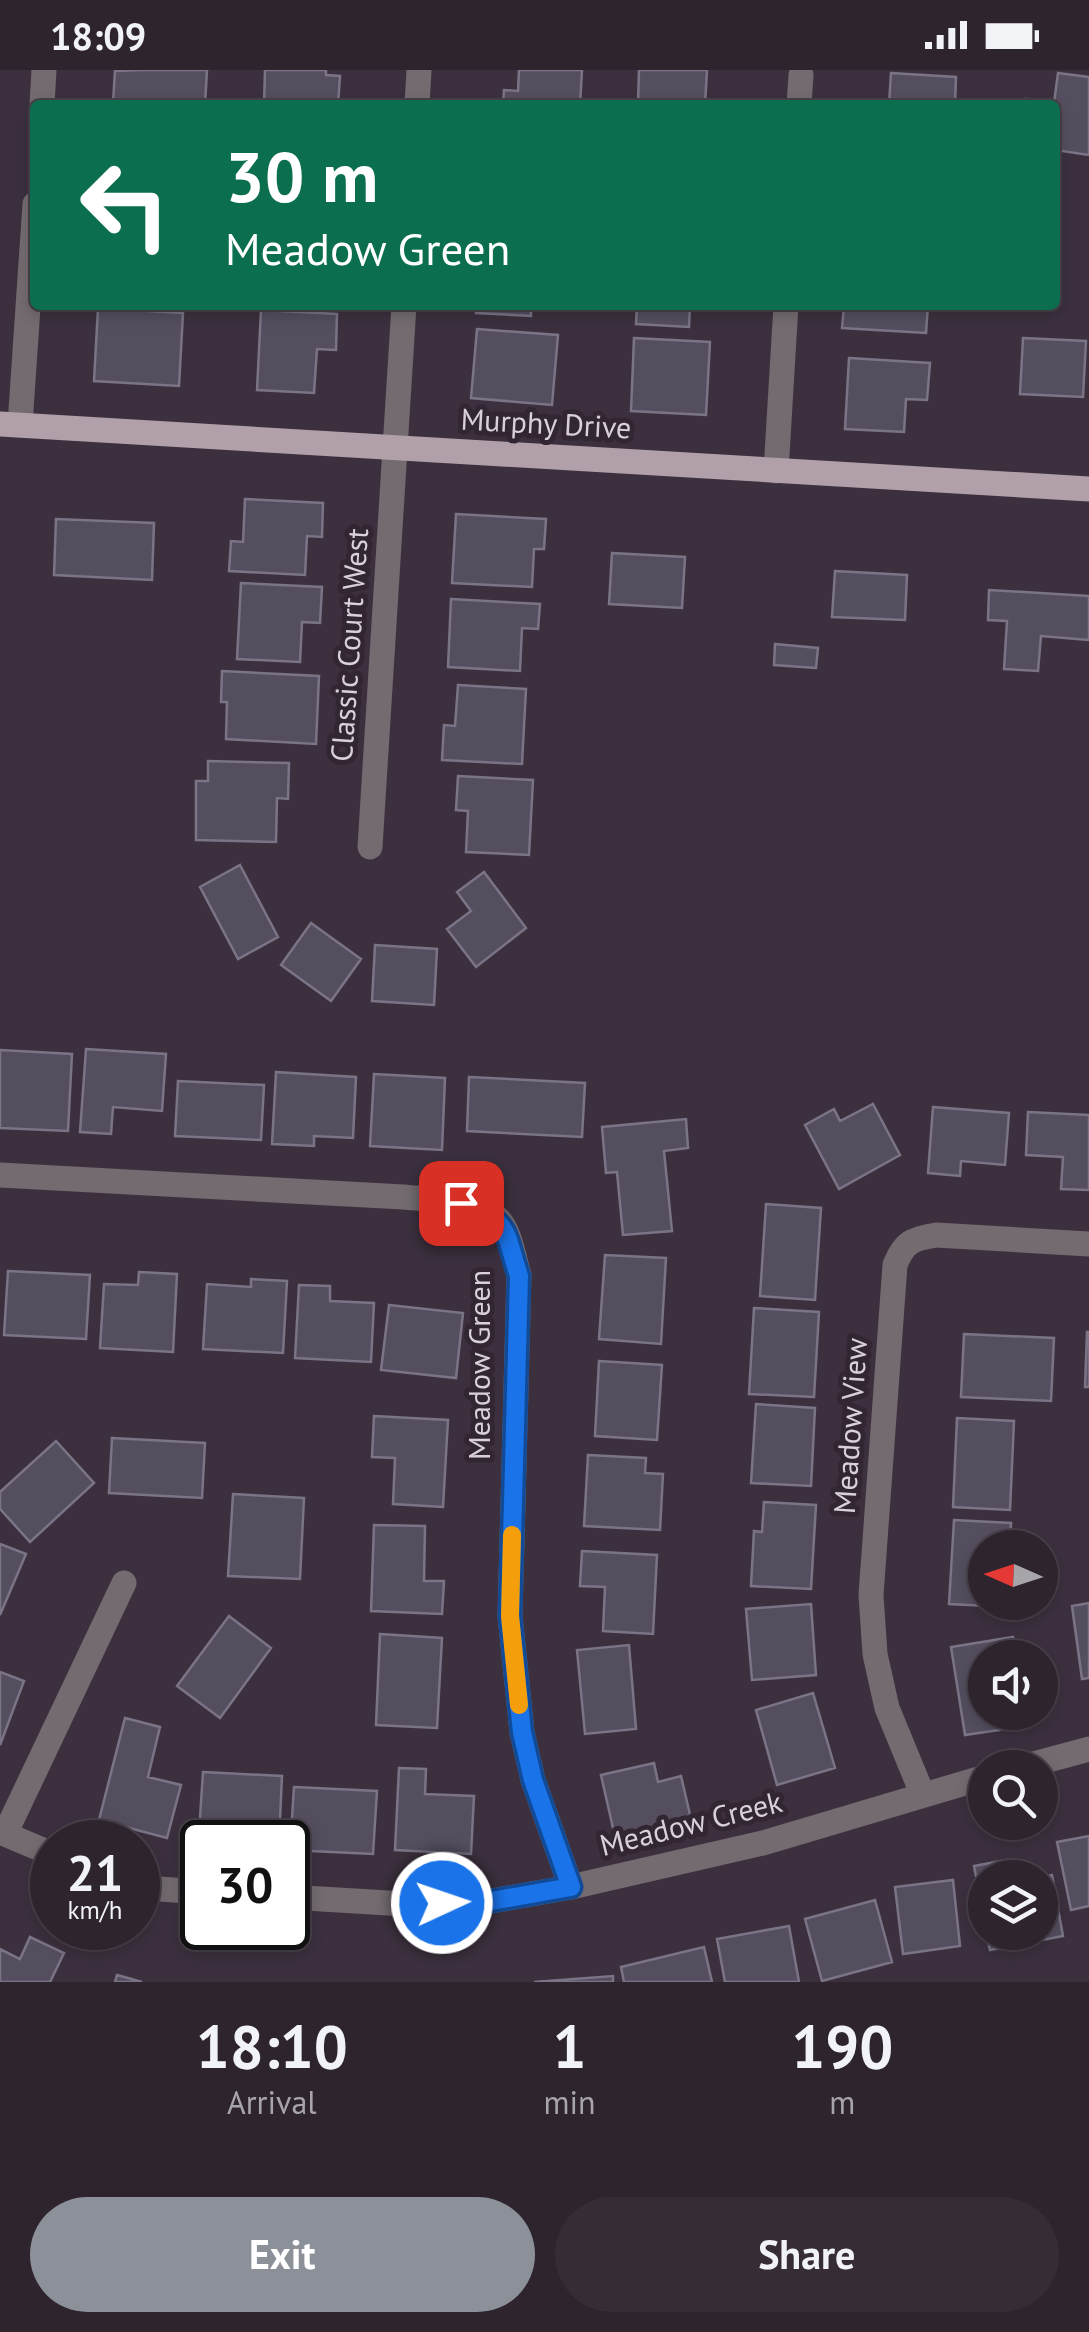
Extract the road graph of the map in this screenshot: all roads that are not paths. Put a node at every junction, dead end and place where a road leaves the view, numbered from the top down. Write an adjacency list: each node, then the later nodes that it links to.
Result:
1 (44, 70): 4 (street)
2 (419, 70): 5 (street)
3 (801, 75): 6 (street)
4 (42, 100)
5 (417, 100)
6 (799, 100)
7 (30, 248): 10 (street)
8 (404, 310): 11 (street, Classic Court West)
9 (786, 310): 12 (street)
10 (10, 425): 11 (main road, Murphy Drive)
11 (395, 448): 12 (main road, Murphy Drive); 14 (street, Classic Court West)
12 (776, 470): 13 (main road, Murphy Drive)
13 (1089, 489)
14 (370, 847)
15 (0, 1176): 24 (street, Meadow Green)
16 (1089, 1244): 21 (street, Meadow View)
17 (124, 1583): 22 (street)
18 (1089, 1749): 19 (street)
19 (1058, 1758)
20 (968, 1781): 21 (street, Meadow Creek)
21 (922, 1793): 24 (street, Meadow Creek)
22 (3, 1833): 23 (street)
23 (30, 1845)
24 (571, 1887): 25 (street, Meadow Creek)
25 (310, 1898)

